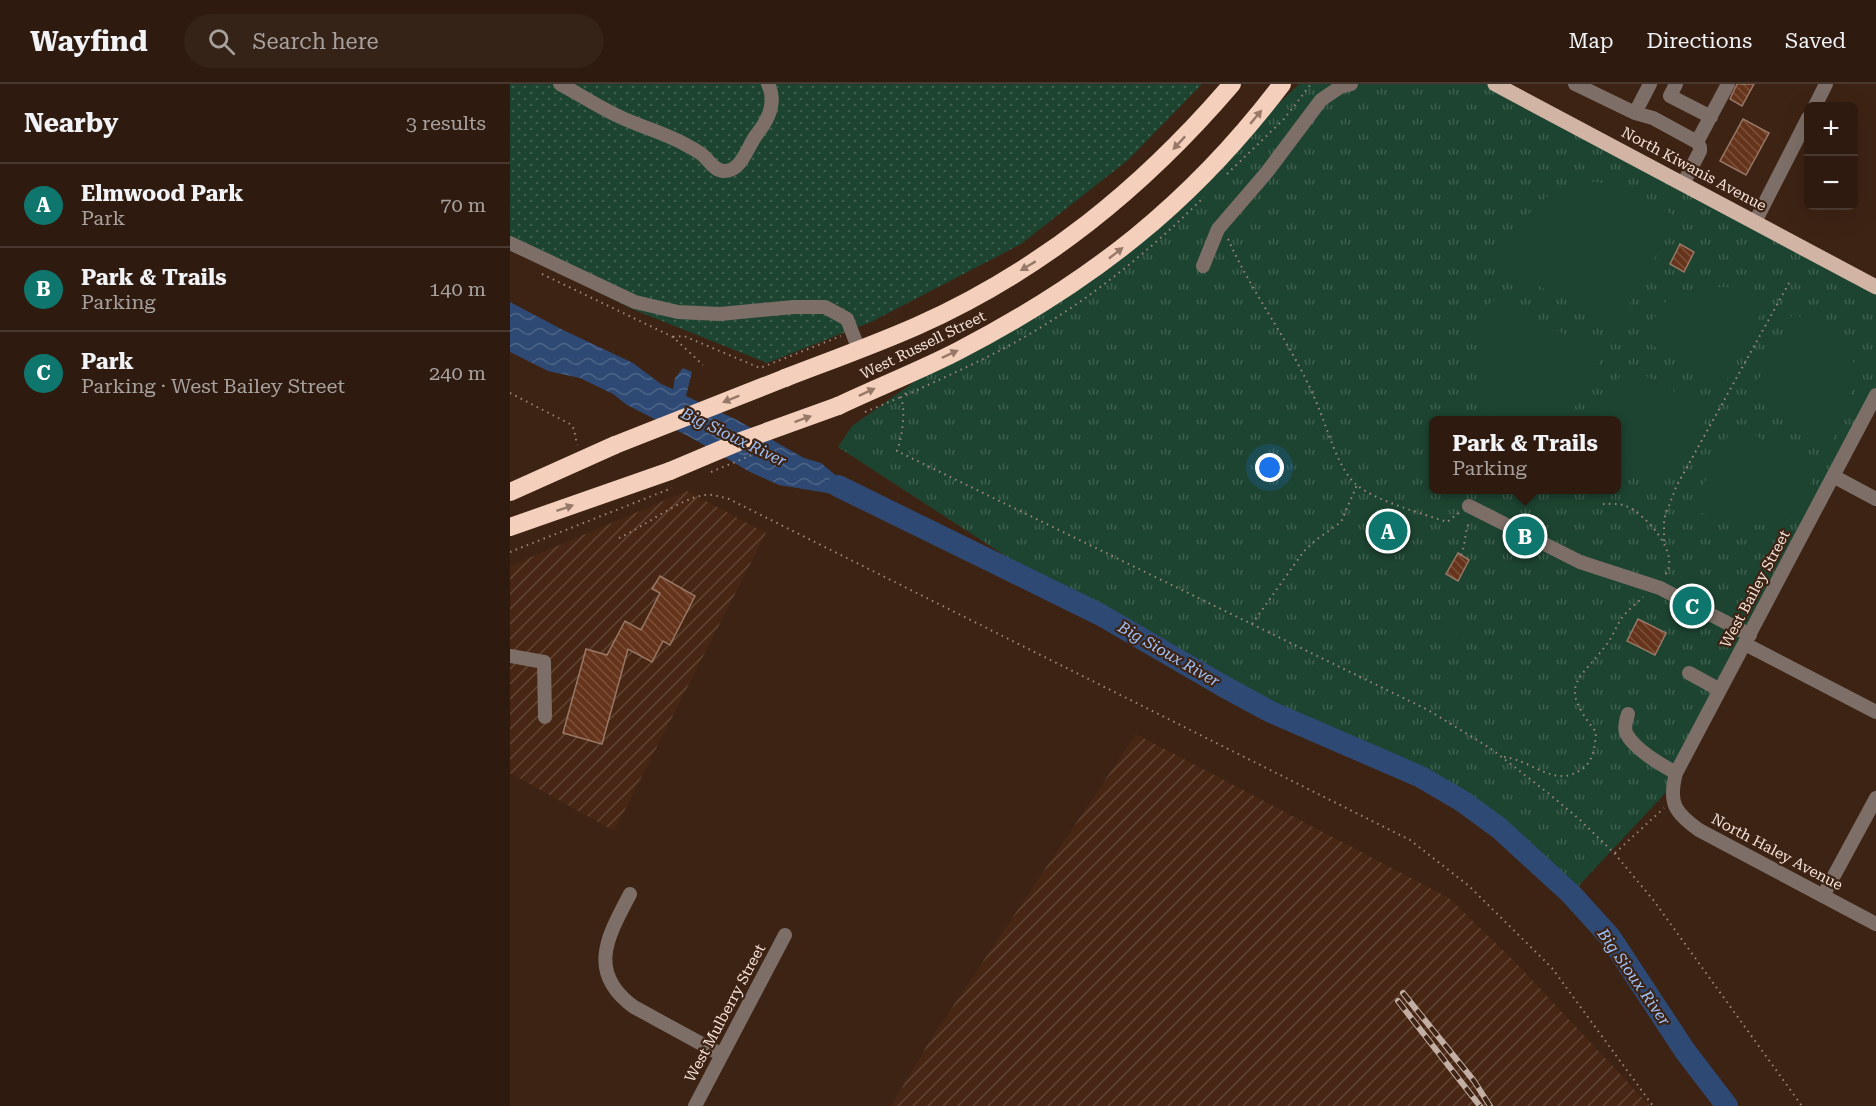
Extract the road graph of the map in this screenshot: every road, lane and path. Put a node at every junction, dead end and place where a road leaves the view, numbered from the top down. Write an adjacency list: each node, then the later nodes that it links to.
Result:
1 (560, 84): 2 (street)
2 (768, 84)
3 (1232, 84): 27 (highway, West Russell Street, one-way to 27)
4 (1351, 84): 19 (street)
5 (1495, 84): 17 (main road, North Kiwanis Avenue)
6 (1575, 84): 13 (street)
7 (1728, 84): 14 (street)
8 (1826, 84): 12 (street)
9 (1650, 85): 11 (street); 13 (street)
10 (1280, 87): 34 (highway, West Russell Street, one-way to 10, bridge)
11 (1673, 90): 14 (street)
12 (1817, 102)
13 (1635, 114): 16 (street)
14 (1711, 117): 16 (street)
15 (1804, 128): 18 (street)
16 (1697, 142): 17 (street)
17 (1683, 184): 18 (main road, North Kiwanis Avenue)
18 (1755, 222): 24 (main road, North Kiwanis Avenue)
19 (1218, 229): 21 (street); 35 (path)
20 (510, 243): 25 (street)
21 (1203, 266)
22 (540, 273): 26 (path)
23 (1789, 283): 43 (path)
24 (1876, 287)
25 (851, 332): 26 (path); 27 (street)
26 (672, 337): 28 (path)
27 (859, 350): 32 (highway, West Russell Street, one-way to 32, bridge)
28 (703, 365)
29 (510, 393): 32 (path)
30 (1876, 395): 33 (street, West Bailey Street)
31 (901, 397): 47 (path)
32 (582, 459): 36 (highway, West Russell Street)
33 (1833, 476): 37 (street); 48 (street, West Bailey Street)
34 (675, 478): 41 (highway, West Russell Street, one-way to 34); 44 (path)
35 (1357, 485): 40 (path); 47 (path)
36 (510, 492)
37 (1876, 499)
38 (1603, 504): 43 (path)
39 (1473, 508): 45 (path); 46 (street)
40 (1447, 522)
41 (510, 527)
42 (619, 538): 66 (path)
43 (1664, 544): 46 (path)
44 (510, 552)
45 (1461, 555)
46 (1654, 586): 48 (street); 55 (path)
47 (1252, 624): 55 (path)
48 (1748, 639): 51 (street, West Bailey Street); 52 (street)
49 (510, 656): 54 (street)
50 (1689, 673): 51 (street)
51 (1720, 690): 56 (street, West Bailey Street)
52 (1876, 712)
53 (1628, 714): 56 (street)
54 (545, 717)
55 (1501, 757): 59 (path)
56 (1676, 773): 58 (street, West Bailey Street)
57 (1876, 798): 61 (street)
58 (1672, 800): 59 (path); 61 (street, North Haley Avenue)
59 (1615, 854): 67 (path)
60 (630, 894): 64 (street)
61 (1823, 896): 62 (street, North Haley Avenue)
62 (1876, 924)
63 (785, 935): 64 (street, West Mulberry Street)
64 (722, 1055): 65 (street, West Mulberry Street)
65 (695, 1106)
66 (1653, 1106)
67 (1802, 1106)

